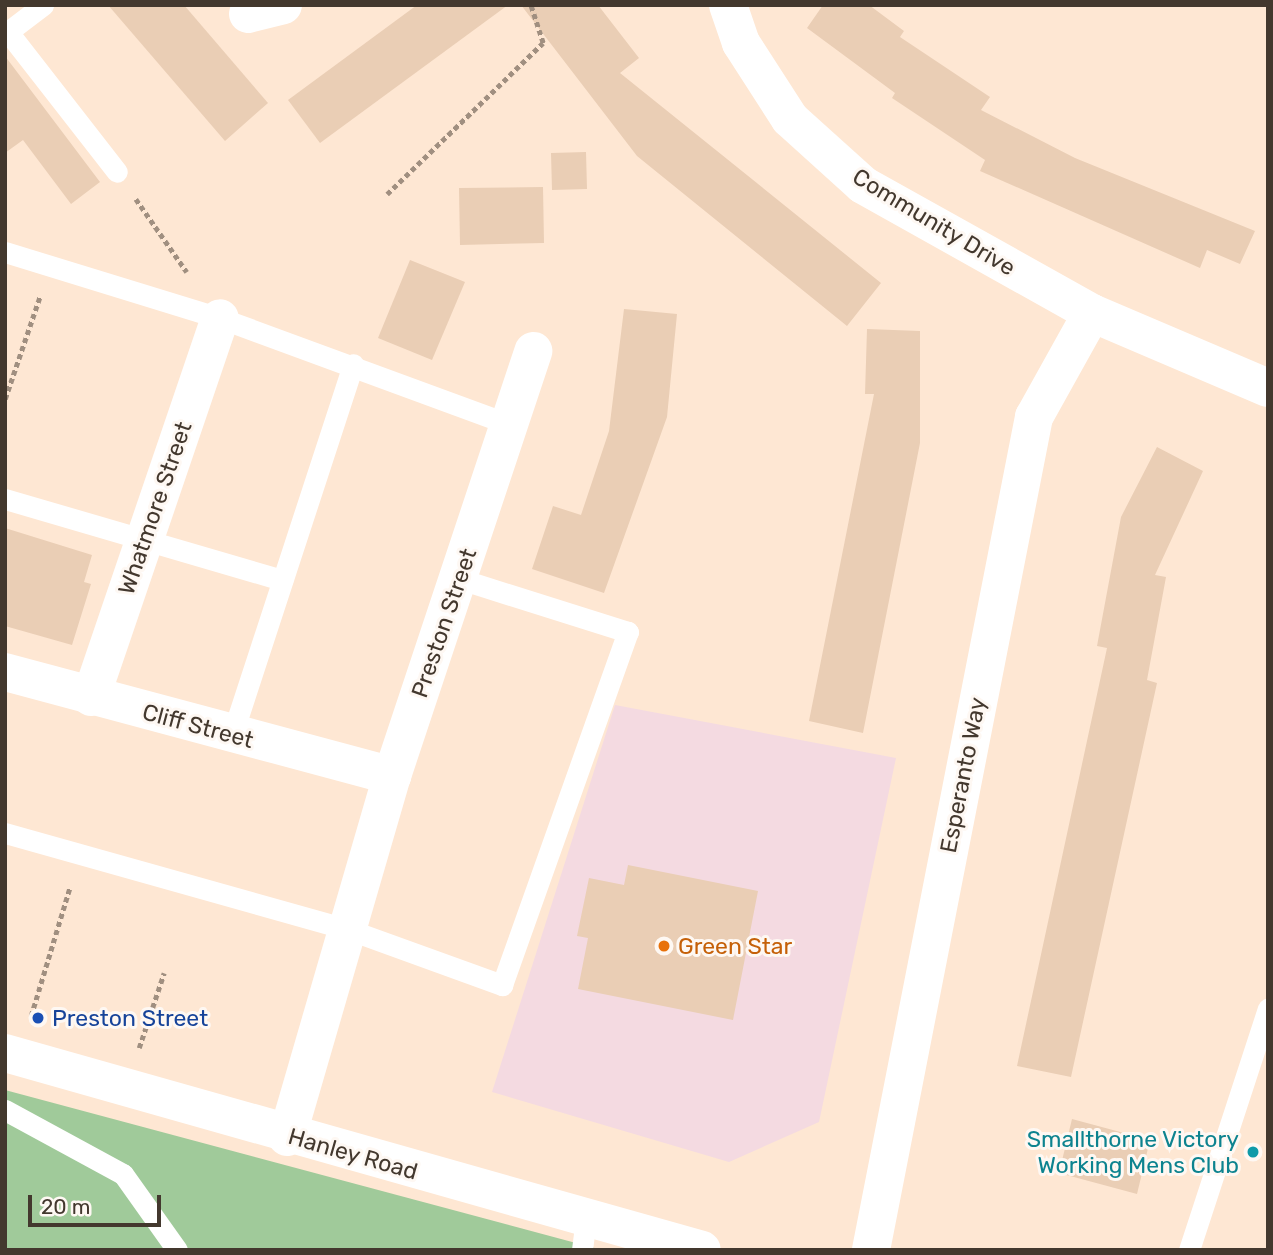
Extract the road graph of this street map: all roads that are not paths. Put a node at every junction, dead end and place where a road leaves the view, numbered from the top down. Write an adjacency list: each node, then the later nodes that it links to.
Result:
1 (43, 5): 3 (lane)
2 (728, 5): 6 (street, Community Drive)
3 (7, 33): 4 (lane)
4 (117, 172)
5 (5, 252): 7 (lane)
6 (1092, 313): 10 (street, Community Drive); 29 (street, Esperanto Way)
7 (220, 318): 9 (lane); 13 (street, Whatmore Street)
8 (533, 351): 11 (street, Preston Street)
9 (353, 364): 11 (lane); 15 (lane)
10 (1264, 380)
11 (508, 424): 14 (street, Preston Street)
12 (5, 499): 13 (lane)
13 (145, 537): 15 (lane); 17 (street, Whatmore Street)
14 (460, 579): 19 (street, Preston Street); 21 (lane)
15 (282, 580): 18 (lane)
16 (5, 672): 17 (street, Cliff Street)
17 (91, 697): 18 (street, Cliff Street)
18 (232, 735): 19 (street, Cliff Street)
19 (392, 776): 21 (street, Preston Street)
20 (5, 833): 21 (lane)
21 (350, 930): 25 (street, Preston Street)
22 (1268, 1009): 30 (lane)
23 (12, 1055): 25 (street, Hanley Road)
24 (5, 1110): 27 (lane)
25 (287, 1136): 26 (street, Hanley Road)
26 (584, 1234): 28 (street, Hanley Road)
27 (177, 1250)
28 (702, 1250)
29 (871, 1250)
30 (1189, 1250)

